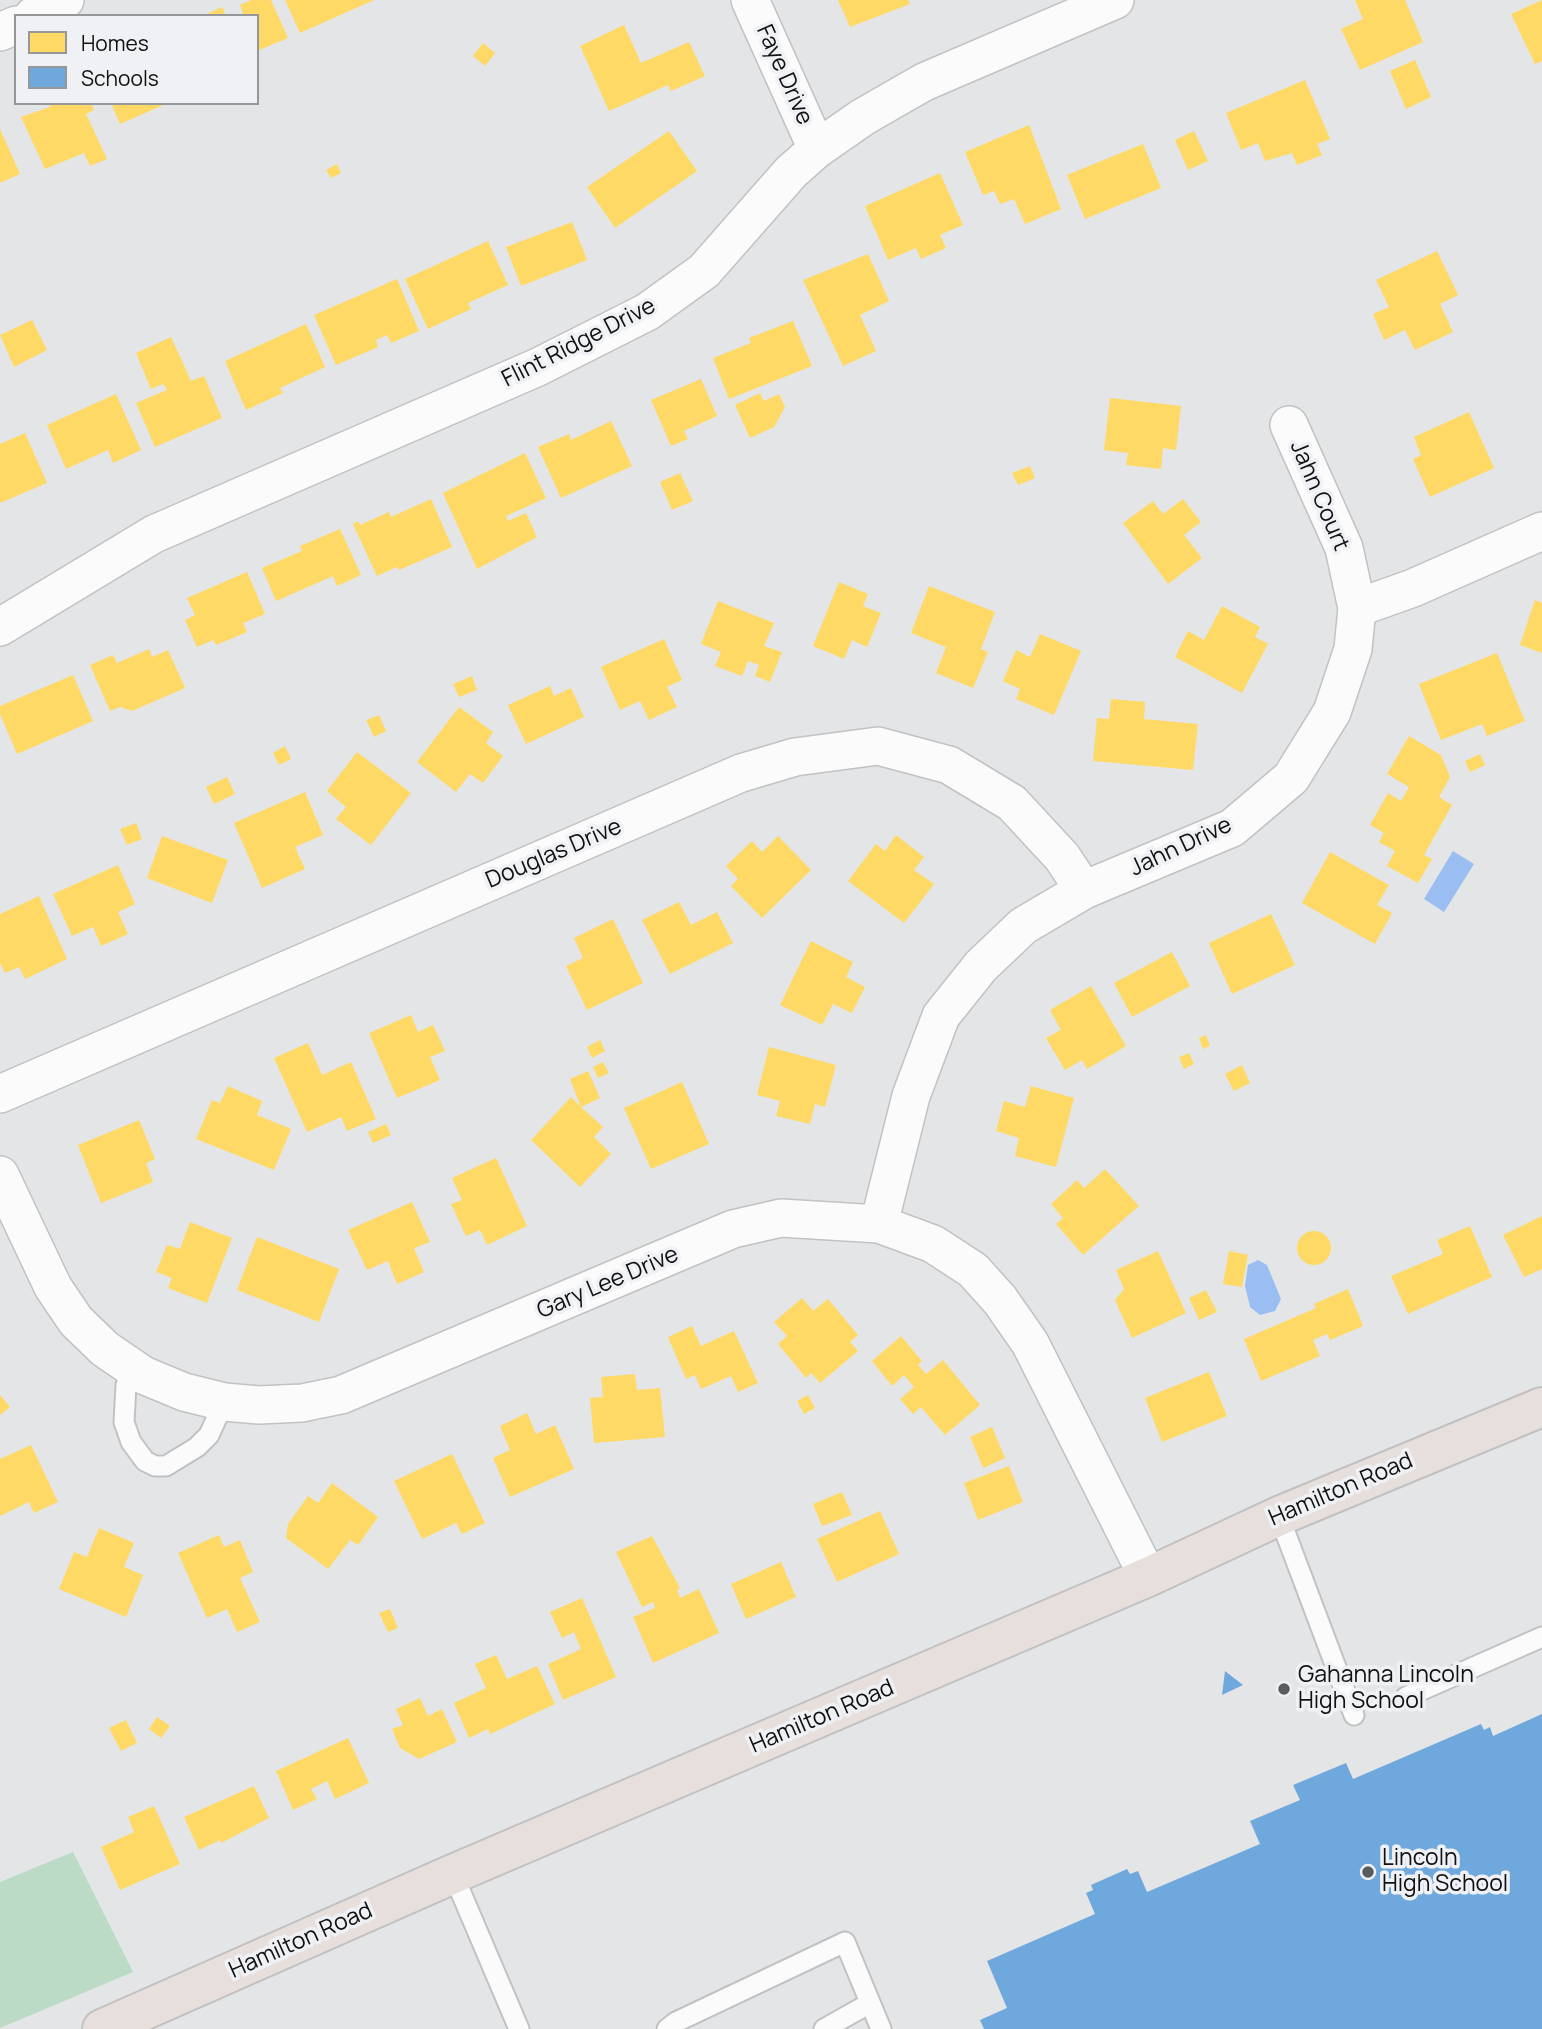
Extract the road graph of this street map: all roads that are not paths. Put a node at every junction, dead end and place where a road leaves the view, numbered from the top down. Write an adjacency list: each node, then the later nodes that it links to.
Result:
1 (65, 0): 4 (street)
2 (750, 0): 5 (street, Faye Drive)
3 (1115, 0): 5 (street, Flint Ridge Drive)
4 (37, 14)
5 (817, 149): 9 (street, Flint Ridge Drive)
6 (1289, 425): 8 (street, Jahn Court)
7 (1542, 531): 8 (street)
8 (1357, 608): 10 (street, Jahn Drive)
9 (0, 627)
10 (1084, 890): 11 (street, Douglas Drive); 13 (street, Jahn Drive)
11 (0, 1094)
12 (0, 1175): 14 (street, Gary Lee Drive)
13 (879, 1224): 15 (street, Gary Lee Drive); 18 (street, Gary Lee Drive)
14 (132, 1368): 15 (street, Gary Lee Drive); 15 (lane)
15 (224, 1402)
16 (1542, 1407): 17 (main road, Hamilton Road)
17 (1279, 1516): 18 (main road, Hamilton Road); 21 (lane)
18 (1148, 1577): 22 (main road, Hamilton Road)
19 (1542, 1637): 20 (lane)
20 (1406, 1696)
21 (1354, 1714)
22 (453, 1874): 24 (main road, Hamilton Road); 25 (lane)
23 (870, 2003): 26 (lane); 27 (lane); 28 (lane)
24 (102, 2029)
25 (519, 2029)
26 (667, 2029)
27 (824, 2029)
28 (881, 2029)

